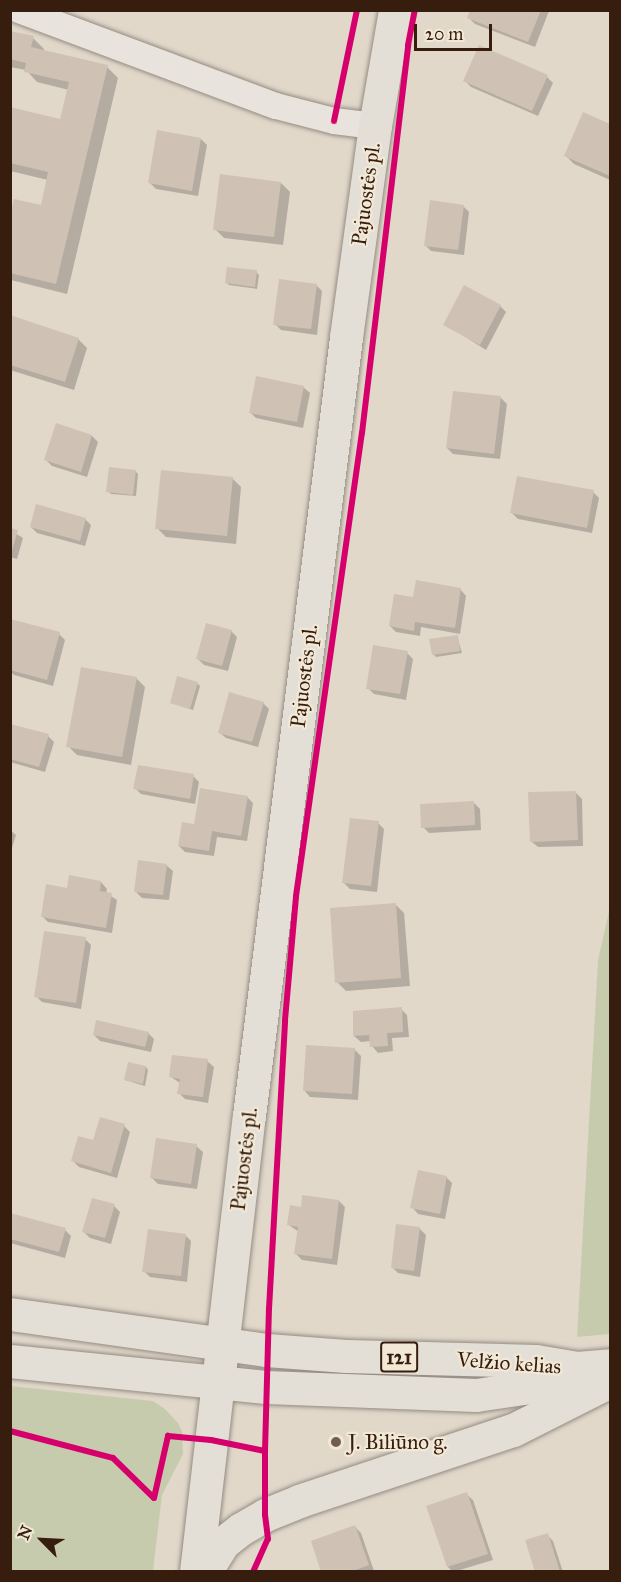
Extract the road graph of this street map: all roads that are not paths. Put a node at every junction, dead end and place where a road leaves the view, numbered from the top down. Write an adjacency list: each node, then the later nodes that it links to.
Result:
1 (19, 10): 3 (street)
2 (395, 10): 3 (main road, Pajuostės pl.)
3 (375, 126): 5 (main road, Pajuostės pl.)
4 (10, 1314): 5 (main road)
5 (222, 1344): 8 (main road, Velžio kelias / 121); 10 (main road, Pajuostės pl.)
6 (10, 1361): 10 (main road)
7 (610, 1365): 8 (main road, 121)
8 (577, 1368): 10 (main road, Velžio kelias / 121)
9 (610, 1381): 12 (main road)
10 (218, 1384): 11 (main road, Pajuostės pl.)
11 (196, 1572)
12 (205, 1572)

